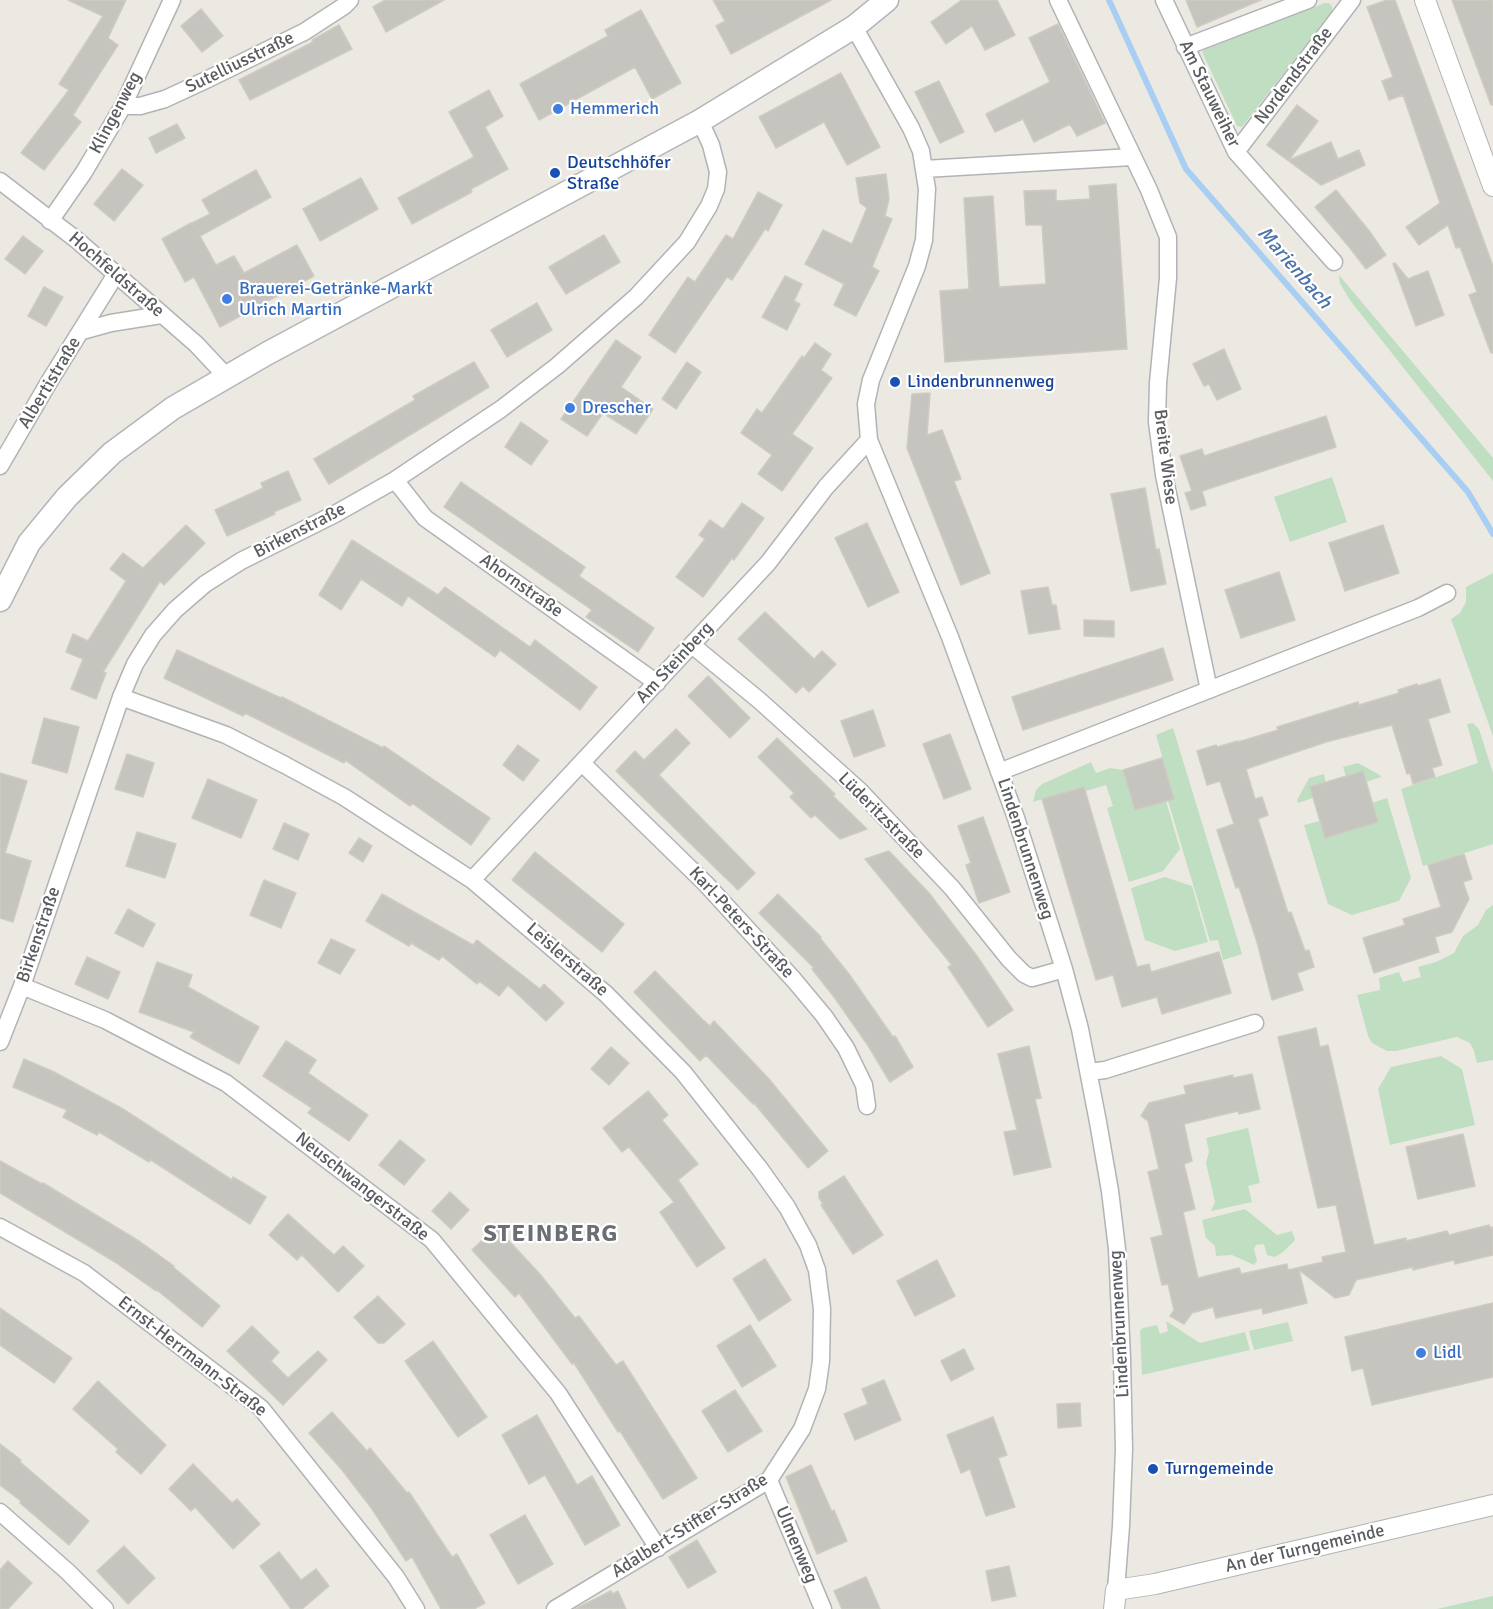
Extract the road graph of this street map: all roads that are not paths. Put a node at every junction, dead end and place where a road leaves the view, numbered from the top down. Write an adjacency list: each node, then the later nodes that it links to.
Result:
1 (172, 0): 12 (street, Klingenweg)
2 (361, 0): 9 (street, Sutelliusstraße)
3 (887, 0): 10 (main road)
4 (1058, 0): 15 (street, Breite Wiese)
5 (1164, 0): 11 (street, Am Stauweiher)
6 (1308, 0): 11 (street, Nordendstraße)
7 (1352, 0): 14 (street, Nordendstraße)
8 (1425, 0): 18 (street)
9 (347, 3): 12 (street, Sutelliusstraße)
10 (854, 27): 13 (main road); 16 (street, Lindenbrunnenweg)
11 (1185, 46): 14 (street, Am Stauweiher)
12 (123, 106): 19 (street, Klingenweg)
13 (700, 121): 24 (main road); 27 (street, Birkenstraße)
14 (1236, 152): 20 (street, Am Stauweiher)
15 (1132, 157): 16 (street); 32 (street, Breite Wiese)
16 (924, 169): 25 (street, Lindenbrunnenweg)
17 (0, 181): 19 (street, Hochfeldstraße)
18 (1493, 186)
19 (50, 220): 21 (street, Hochfeldstraße)
20 (1334, 262)
21 (116, 274): 22 (street, Hochfeldstraße); 23 (street, Albertistraße)
22 (161, 315): 23 (street, Albertistraße); 24 (street, Hochfeldstraße)
23 (82, 331): 26 (street, Albertistraße)
24 (226, 376): 29 (main road)
25 (869, 440): 30 (street, Am Steinberg); 35 (street, Lindenbrunnenweg)
26 (0, 466)
27 (395, 480): 31 (street, Ahornstraße); 33 (street, Birkenstraße)
28 (1447, 593): 32 (street)
29 (0, 600)
30 (692, 645): 31 (street, Am Steinberg); 37 (street, Lüderitzstraße)
31 (657, 683): 34 (street, Am Steinberg)
32 (1209, 690): 35 (street)
33 (121, 697): 36 (street, Leislerstraße); 38 (street, Birkenstraße)
34 (582, 763): 36 (street, Am Steinberg); 42 (street, Karl-Peters-Straße)
35 (999, 772): 37 (street, Lindenbrunnenweg)
36 (472, 880): 44 (street, Leislerstraße)
37 (1064, 969): 41 (street, Lindenbrunnenweg)
38 (22, 986): 40 (street, Birkenstraße); 48 (street, Neuschwangerstraße)
39 (1255, 1023): 41 (street)
40 (0, 1042)
41 (1089, 1072): 49 (street, Lindenbrunnenweg)
42 (867, 1106)
43 (0, 1227): 52 (street, Ernst-Herrmann-Straße)
44 (817, 1389): 45 (street, Adalbert-Stifter-Straße)
45 (769, 1480): 48 (street, Adalbert-Stifter-Straße); 54 (street, Ulmenweg)
46 (1493, 1505): 49 (street, An der Turngemeinde)
47 (0, 1512): 51 (street)
48 (658, 1548): 50 (street, Adalbert-Stifter-Straße)
49 (1115, 1600)
50 (577, 1603): 53 (street, Adalbert-Stifter-Straße)
51 (105, 1609)
52 (416, 1609)
53 (555, 1609)
54 (823, 1609)

